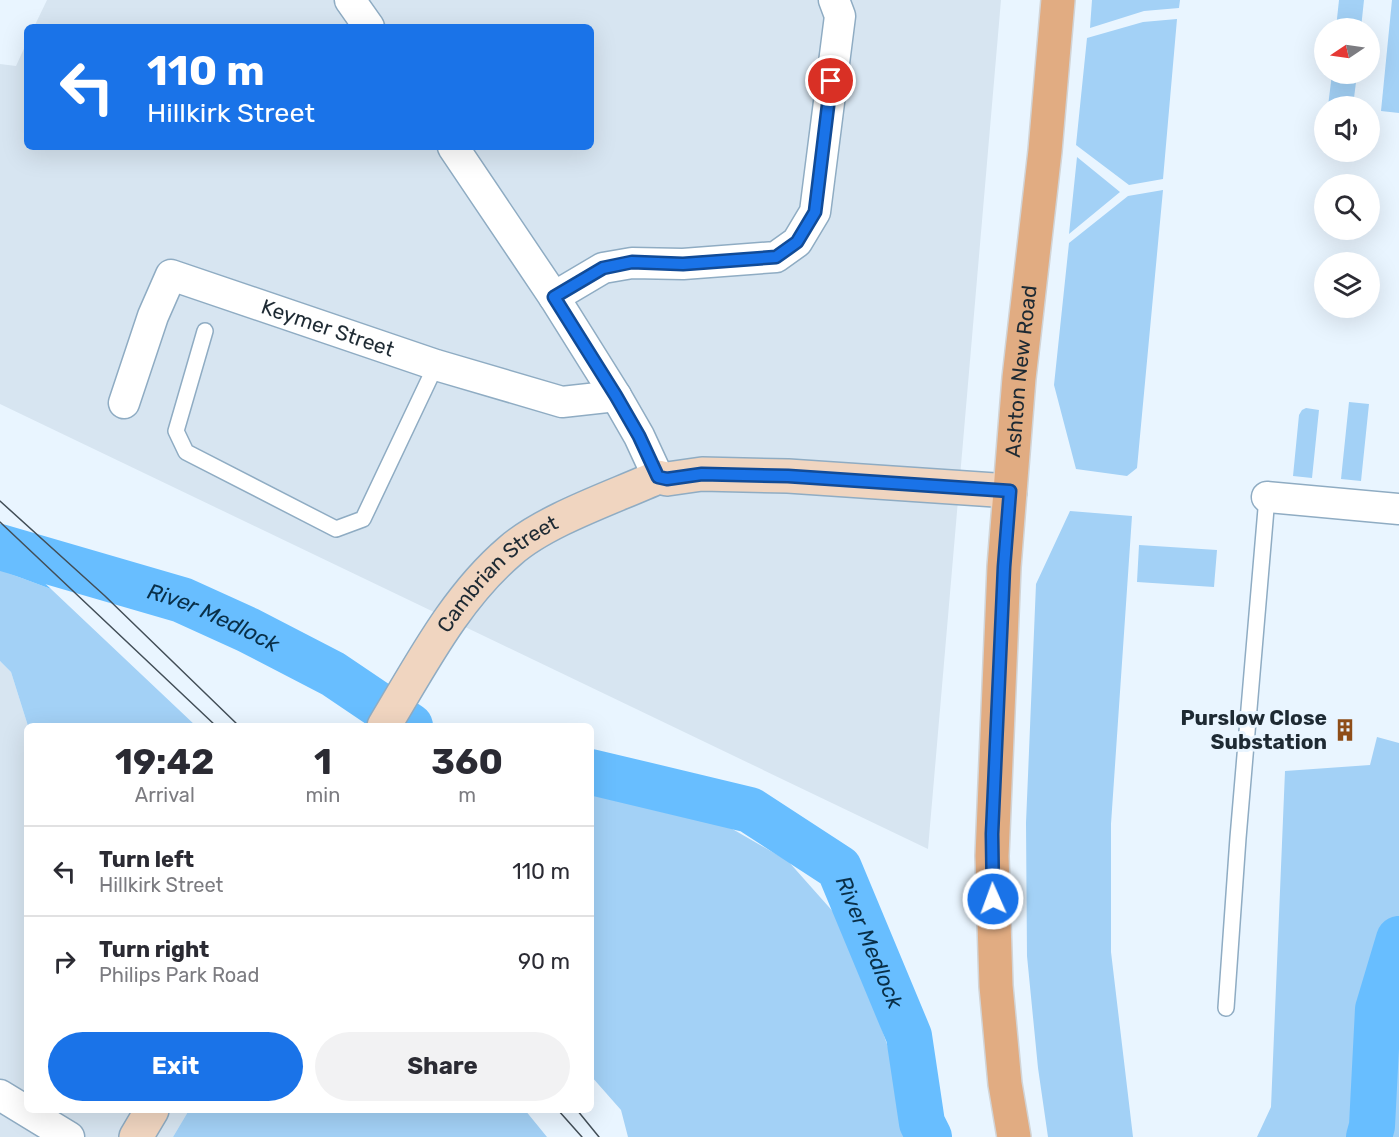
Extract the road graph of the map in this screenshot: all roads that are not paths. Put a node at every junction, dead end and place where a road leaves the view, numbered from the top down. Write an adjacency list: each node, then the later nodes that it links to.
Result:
1 (834, 0): 4 (street)
2 (1058, 0): 10 (main road, Ashton New Road)
3 (455, 150): 4 (street)
4 (554, 297): 7 (street)
5 (205, 331): 6 (lane)
6 (436, 365): 7 (street, Keymer Street); 8 (street, Keymer Street)
7 (616, 396): 9 (street)
8 (124, 403)
9 (658, 477): 10 (street); 13 (street, Cambrian Street)
10 (1010, 491): 21 (main road, Ashton New Road)
11 (1267, 497): 12 (street); 14 (lane)
12 (1399, 509)
13 (386, 723)
14 (1226, 1008)
15 (0, 1095): 16 (street)
16 (24, 1110)
17 (30, 1113): 19 (street)
18 (150, 1113): 20 (street)
19 (69, 1137)
20 (136, 1137)
21 (1014, 1137)

